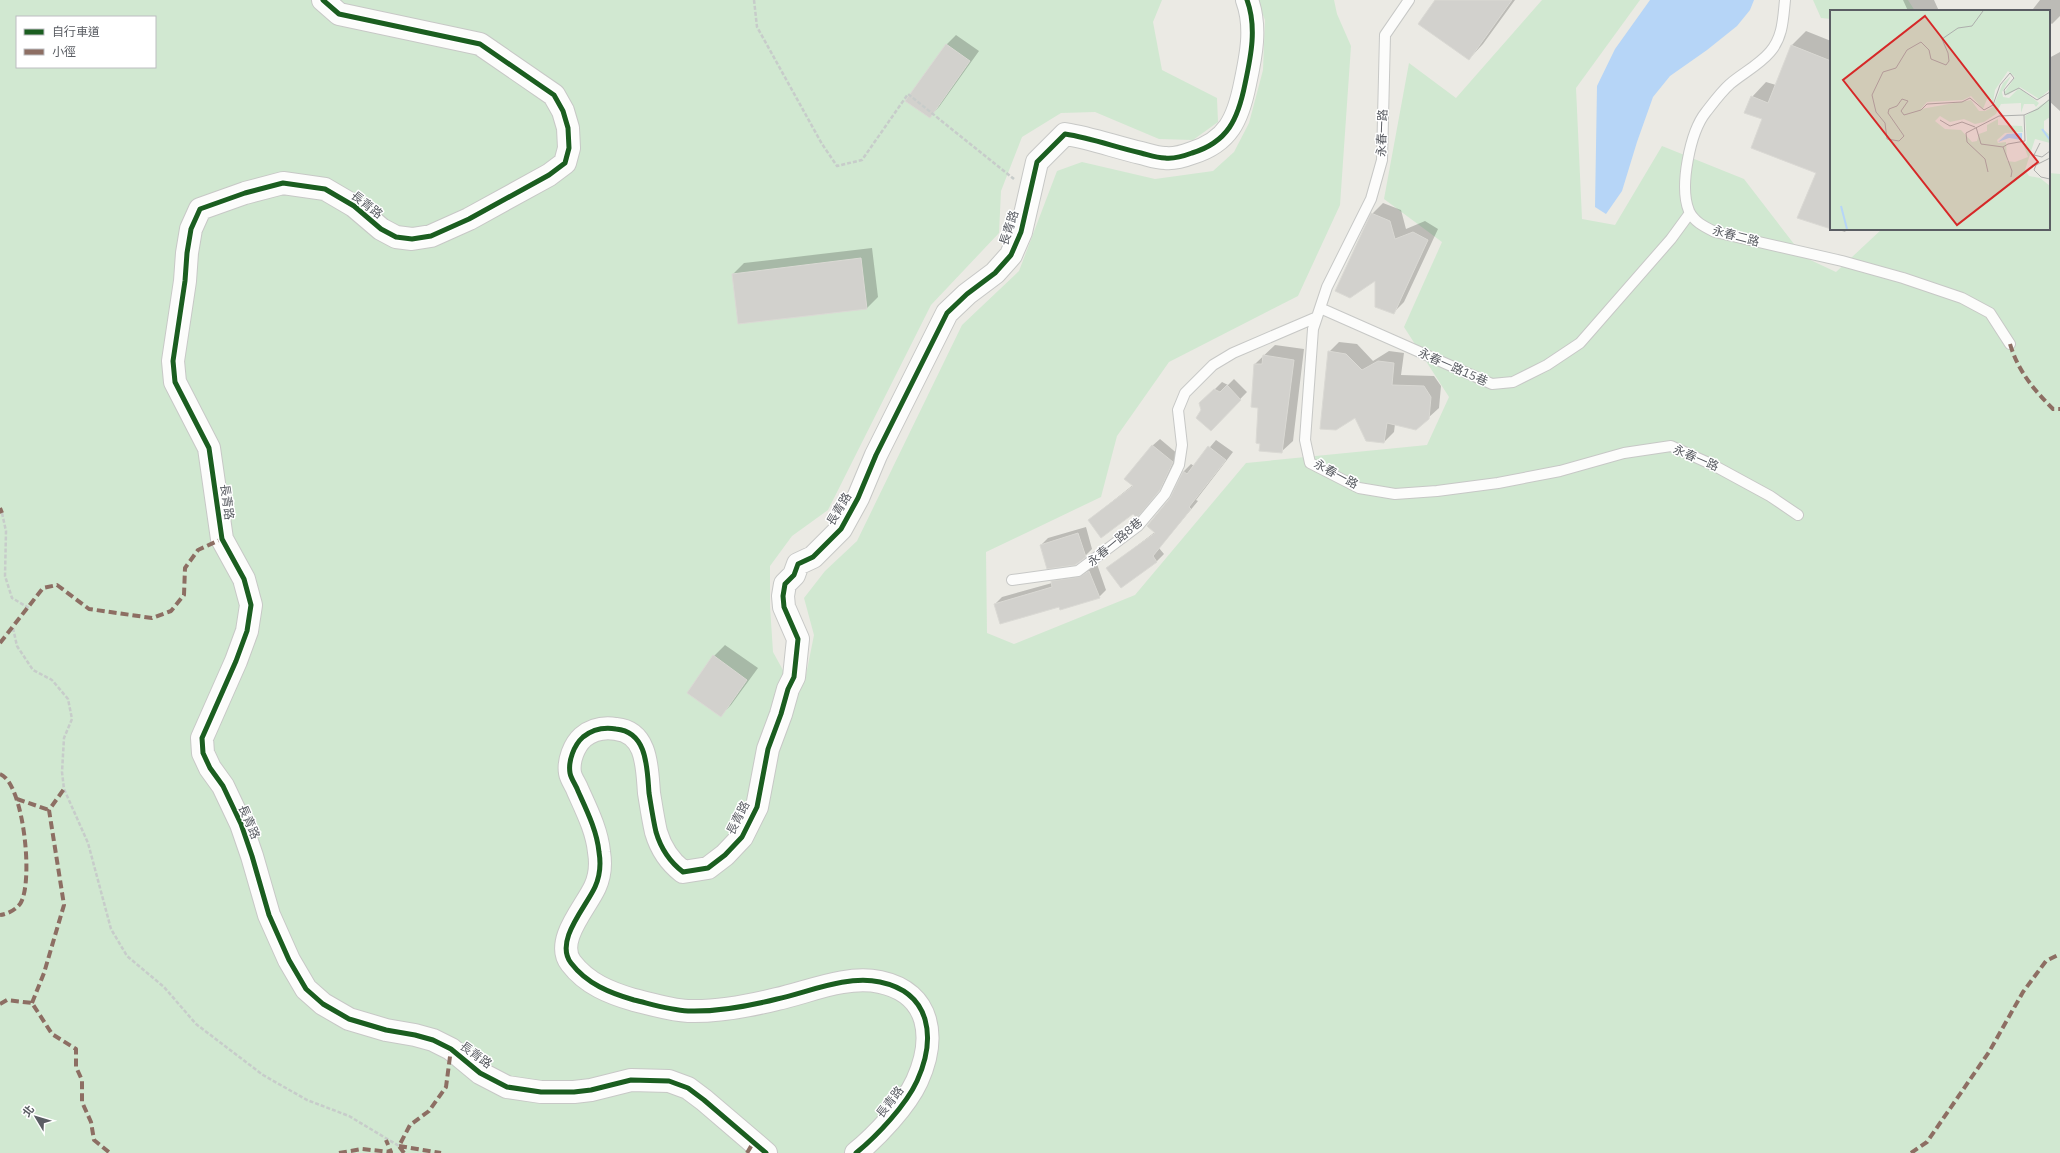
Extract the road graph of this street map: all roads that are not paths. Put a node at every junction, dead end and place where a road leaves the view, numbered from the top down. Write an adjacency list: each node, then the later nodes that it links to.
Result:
1 (323, 0): 10 (street, 長青路)
2 (1247, 0): 11 (street, 長青路)
3 (1409, 0): 6 (lane, 永春一路)
4 (1786, 0): 5 (lane)
5 (1690, 213): 6 (lane, 永春一路15巷); 7 (lane, 永春二路)
6 (1319, 313): 8 (lane, 永春一路); 9 (lane, 永春一路8巷)
7 (2010, 344)
8 (1798, 515)
9 (1012, 580)
10 (766, 1153)
11 (856, 1153)

